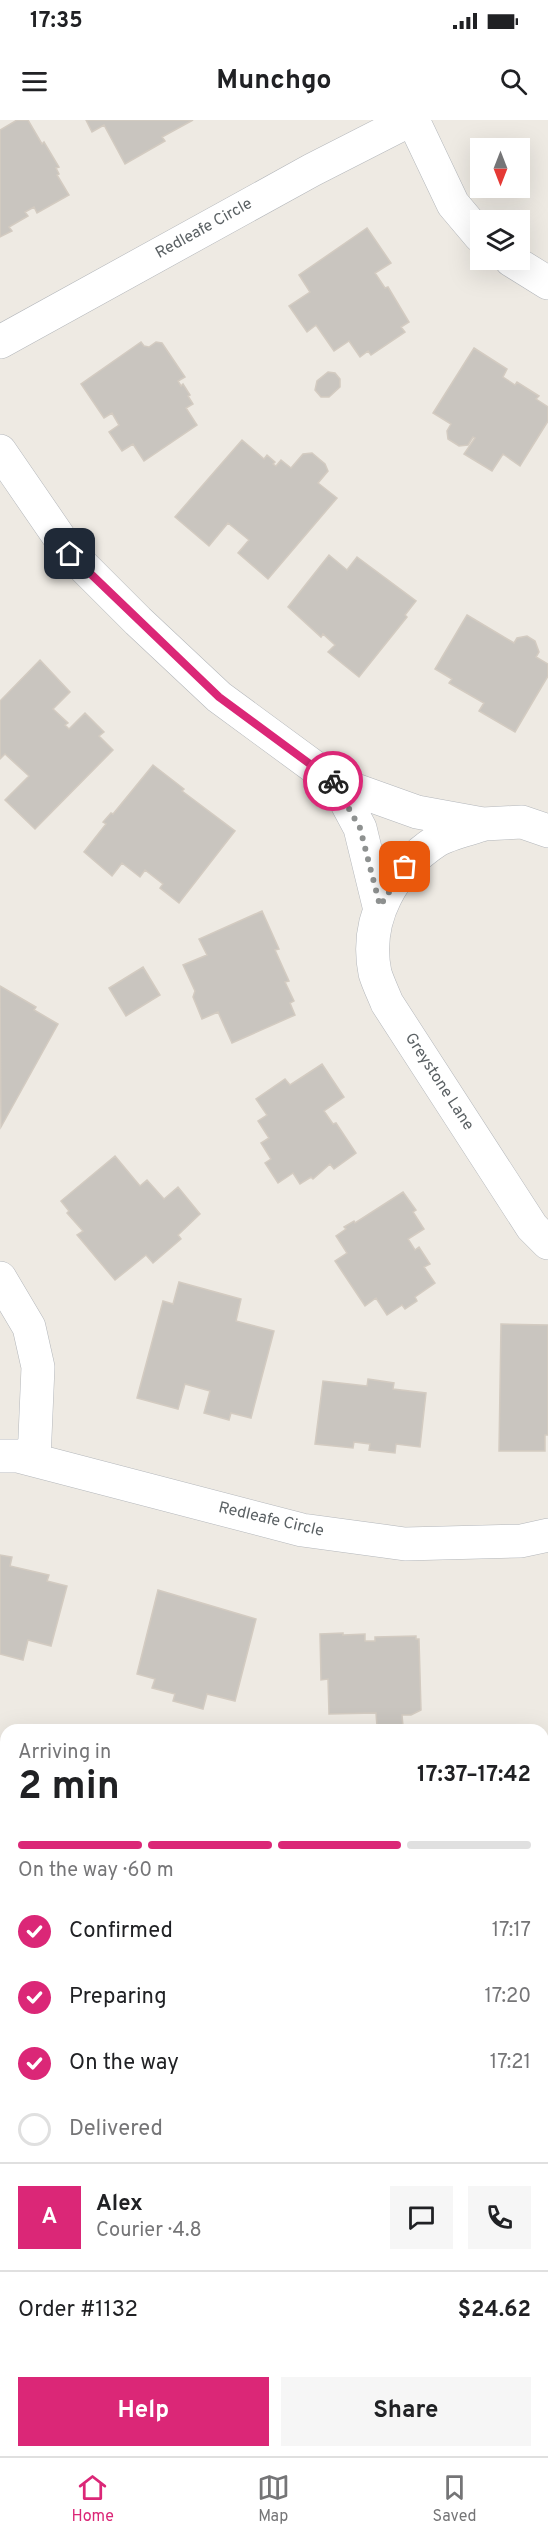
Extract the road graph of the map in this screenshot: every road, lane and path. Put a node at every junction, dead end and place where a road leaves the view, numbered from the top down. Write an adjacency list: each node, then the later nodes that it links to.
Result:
1 (411, 120): 2 (street); 5 (street, Redleafe Circle)
2 (470, 224)
3 (527, 270): 4 (street)
4 (548, 283)
5 (0, 342)
6 (0, 451): 7 (street, Greystone Lane)
7 (336, 783): 8 (street, Greystone Lane); 10 (street, Greystone Lane)
8 (483, 824): 9 (street, Greystone Lane); 10 (street, Greystone Lane)
9 (548, 831)
10 (380, 906): 11 (street, Greystone Lane)
11 (548, 1243)
12 (0, 1278): 14 (street)
13 (0, 1456): 14 (street, Redleafe Circle)
14 (34, 1460): 15 (street, Redleafe Circle)
15 (548, 1535)

